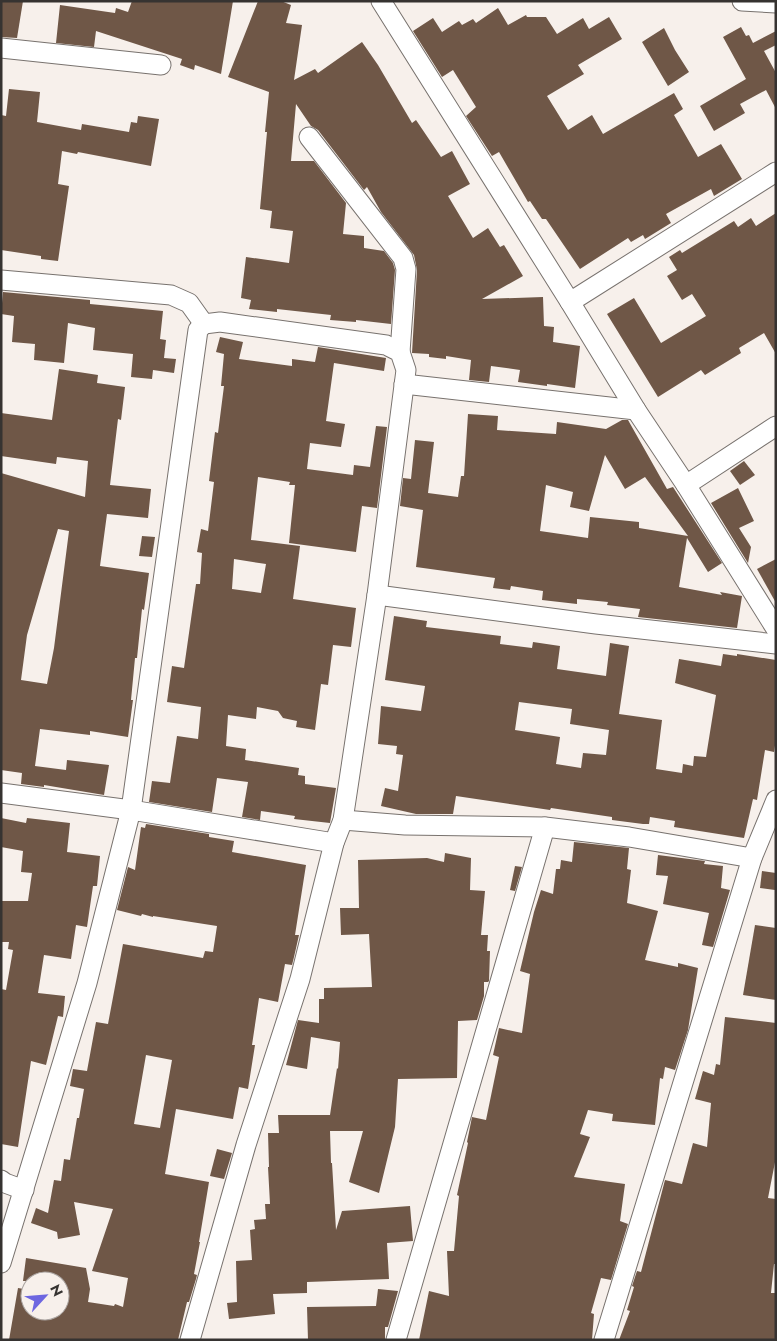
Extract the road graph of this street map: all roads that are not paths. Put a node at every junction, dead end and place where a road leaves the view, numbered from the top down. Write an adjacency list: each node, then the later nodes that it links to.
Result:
1 (381, 1): 9 (street)
2 (742, 1): 3 (street)
3 (776, 3)
4 (1, 48): 5 (street)
5 (161, 65)
6 (308, 137): 11 (street)
7 (776, 172): 9 (street)
8 (1, 280): 10 (street)
9 (570, 302): 13 (street)
10 (204, 324): 11 (street); 21 (street)
11 (400, 352): 12 (street)
12 (404, 384): 13 (street); 16 (street)
13 (636, 410): 15 (street)
14 (776, 426): 15 (street)
15 (686, 485): 17 (street)
16 (377, 595): 18 (street); 22 (street)
17 (776, 629)
18 (776, 644)
19 (1, 793): 21 (street)
20 (776, 800): 24 (street)
21 (131, 810): 25 (street); 28 (street)
22 (343, 820): 23 (street); 25 (street)
23 (545, 827): 26 (street); 31 (street)
24 (769, 842): 26 (street)
25 (334, 843): 30 (street)
26 (752, 858): 32 (street)
27 (1, 1180): 28 (street)
28 (24, 1190): 29 (street)
29 (1, 1263)
30 (190, 1340)
31 (396, 1340)
32 (604, 1340)

